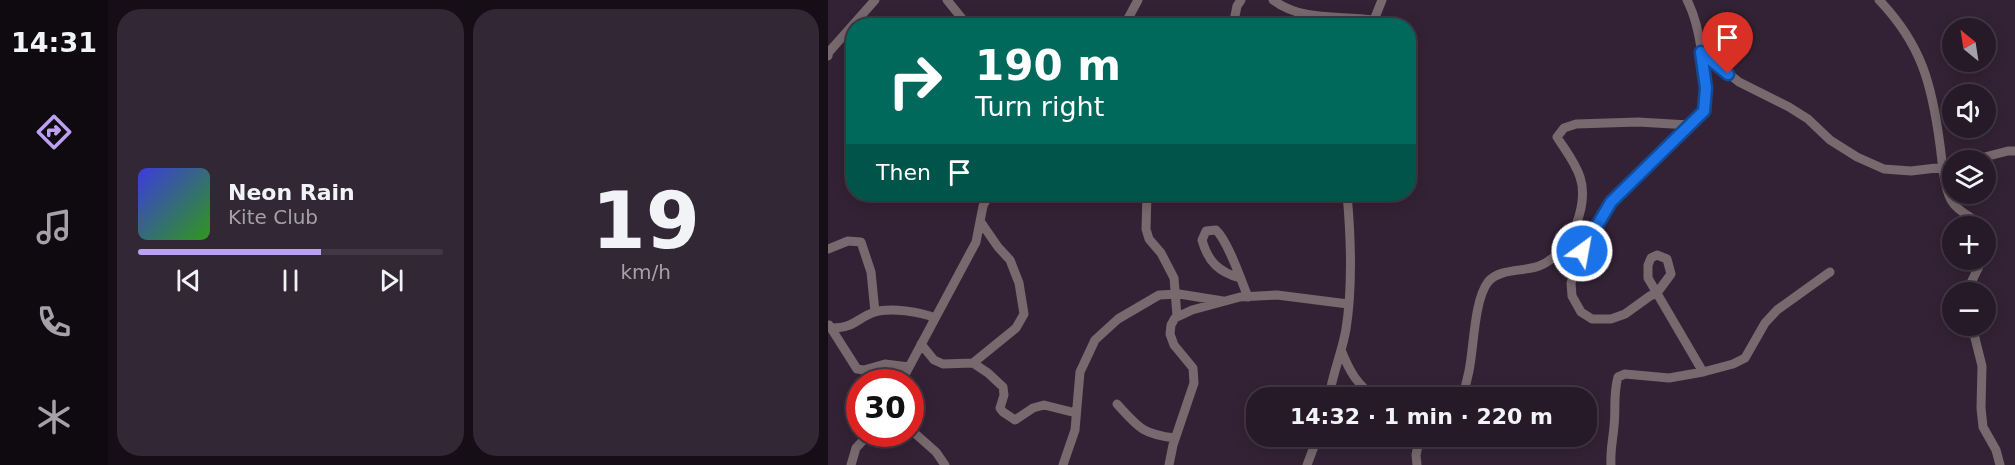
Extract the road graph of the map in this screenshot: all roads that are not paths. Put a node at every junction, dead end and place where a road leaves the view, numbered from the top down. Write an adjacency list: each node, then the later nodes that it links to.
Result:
1 (874, 0): 9 (street)
2 (947, 0): 10 (street)
3 (1138, 0): 11 (street)
4 (1241, 0): 12 (street)
5 (1273, 0): 13 (street)
6 (1383, 0): 14 (street)
7 (1687, 0): 16 (street)
8 (1879, 0): 19 (street)
9 (858, 18)
10 (962, 18)
11 (1128, 18)
12 (1235, 18)
13 (1328, 18)
14 (1375, 18)
15 (846, 32): 17 (street)
16 (1701, 52): 18 (street); 22 (street)
17 (828, 56)
18 (1689, 125): 45 (street); 48 (street)
19 (1944, 150)
20 (2015, 151): 21 (street)
21 (1996, 154)
22 (1942, 168)
23 (986, 201): 28 (street)
24 (1147, 201): 32 (street)
25 (1348, 201): 35 (street)
26 (1954, 204): 27 (street)
27 (1968, 216)
28 (980, 220): 38 (street); 43 (street)
29 (828, 249): 36 (street)
30 (1830, 272): 45 (street)
31 (1240, 278): 31 (street); 33 (street)
32 (1175, 294): 34 (street); 37 (street); 50 (street)
33 (1248, 297): 34 (street); 35 (street)
34 (1228, 302): 37 (street)
35 (1348, 304): 42 (street)
36 (876, 312): 38 (street); 39 (street)
37 (1177, 316): 51 (street)
38 (935, 318): 41 (street)
39 (830, 326): 44 (street)
40 (1974, 336): 63 (street)
41 (921, 344): 43 (street); 44 (street)
42 (1341, 350): 46 (street); 47 (street)
43 (973, 363): 50 (street)
44 (909, 367)
45 (1703, 372): 62 (street)
46 (1330, 387)
47 (1363, 387)
48 (1465, 387)
49 (1117, 404): 51 (street)
50 (1076, 413): 58 (street)
51 (1175, 438): 59 (street)
52 (924, 440): 57 (street)
53 (857, 447): 56 (street)
54 (1314, 447): 60 (street)
55 (1418, 447): 61 (street)
56 (851, 465)
57 (945, 465)
58 (1063, 465)
59 (1169, 465)
60 (1307, 465)
61 (1417, 465)
62 (1611, 465)
63 (2000, 465)

